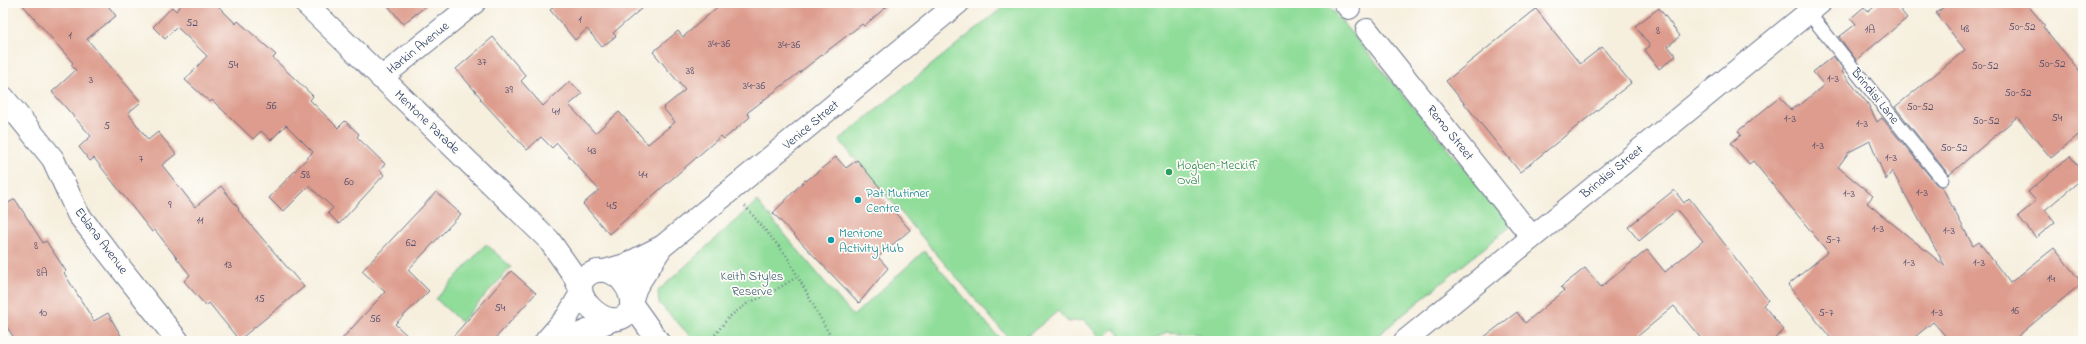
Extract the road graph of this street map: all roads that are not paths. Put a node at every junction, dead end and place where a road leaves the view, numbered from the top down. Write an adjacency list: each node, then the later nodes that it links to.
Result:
1 (305, 3): 6 (street, Mentone Parade)
2 (474, 3): 6 (street, Harkin Avenue)
3 (946, 7): 11 (street, Venice Street)
4 (1814, 8): 8 (lane, Brindisi Lane); 9 (street, Brindisi Street)
5 (1367, 30): 9 (street, Remo Street)
6 (382, 78): 10 (street, Mentone Parade)
7 (3, 97): 16 (street, Eblana Avenue)
8 (1942, 180)
9 (1532, 237): 20 (street, Brindisi Street)
10 (549, 240): 12 (street, Mentone Parade); 13 (street, Mentone Parade)
11 (663, 246): 12 (street, Venice Street); 14 (street, Venice Street)
12 (603, 271): 13 (street); 14 (street)
13 (581, 292): 15 (street); 17 (street)
14 (631, 303): 15 (street); 19 (street)
15 (612, 321): 17 (street); 18 (street)
16 (178, 341)
17 (560, 341)
18 (651, 341)
19 (658, 341)
20 (1405, 341)

